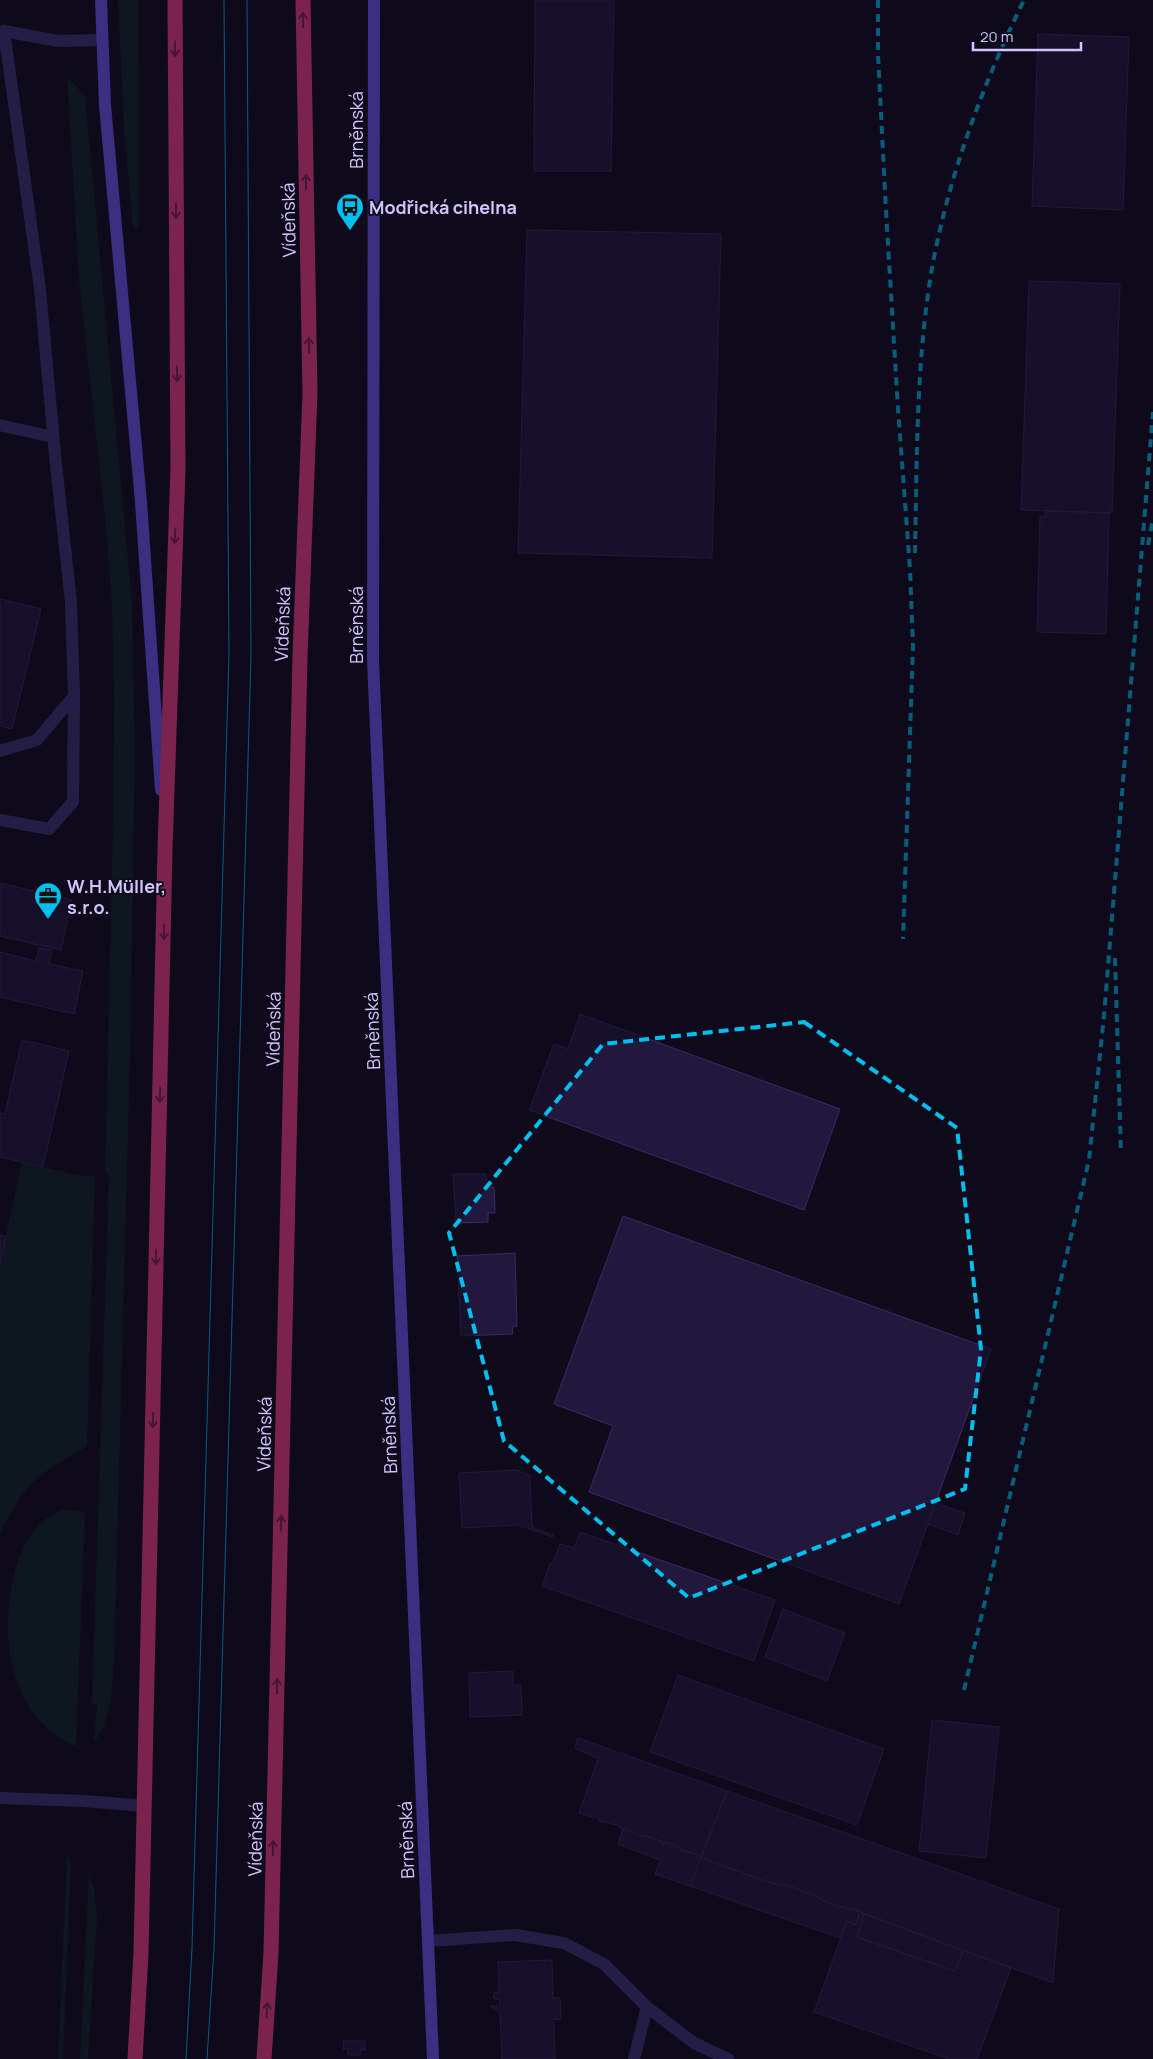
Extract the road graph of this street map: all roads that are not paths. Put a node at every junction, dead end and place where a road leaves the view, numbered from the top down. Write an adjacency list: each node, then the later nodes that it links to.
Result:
1 (101, 0): 5 (street)
2 (175, 0): 11 (highway, one-way to 11)
3 (303, 0): 17 (highway, Vídeňská, one-way to 3)
4 (374, 0): 14 (street, Brněnská)
5 (102, 40): 7 (street); 11 (street)
6 (0, 425): 7 (street)
7 (53, 437): 8 (street)
8 (74, 696): 9 (street); 10 (street)
9 (0, 751)
10 (0, 820)
11 (166, 848): 13 (highway, one-way to 13)
12 (0, 1798): 13 (street)
13 (144, 1806): 16 (highway)
14 (428, 1941): 15 (street); 18 (street, Brněnská)
15 (647, 2007): 19 (street); 20 (street)
16 (135, 2059)
17 (264, 2059)
18 (433, 2059)
19 (634, 2059)
20 (728, 2059)

